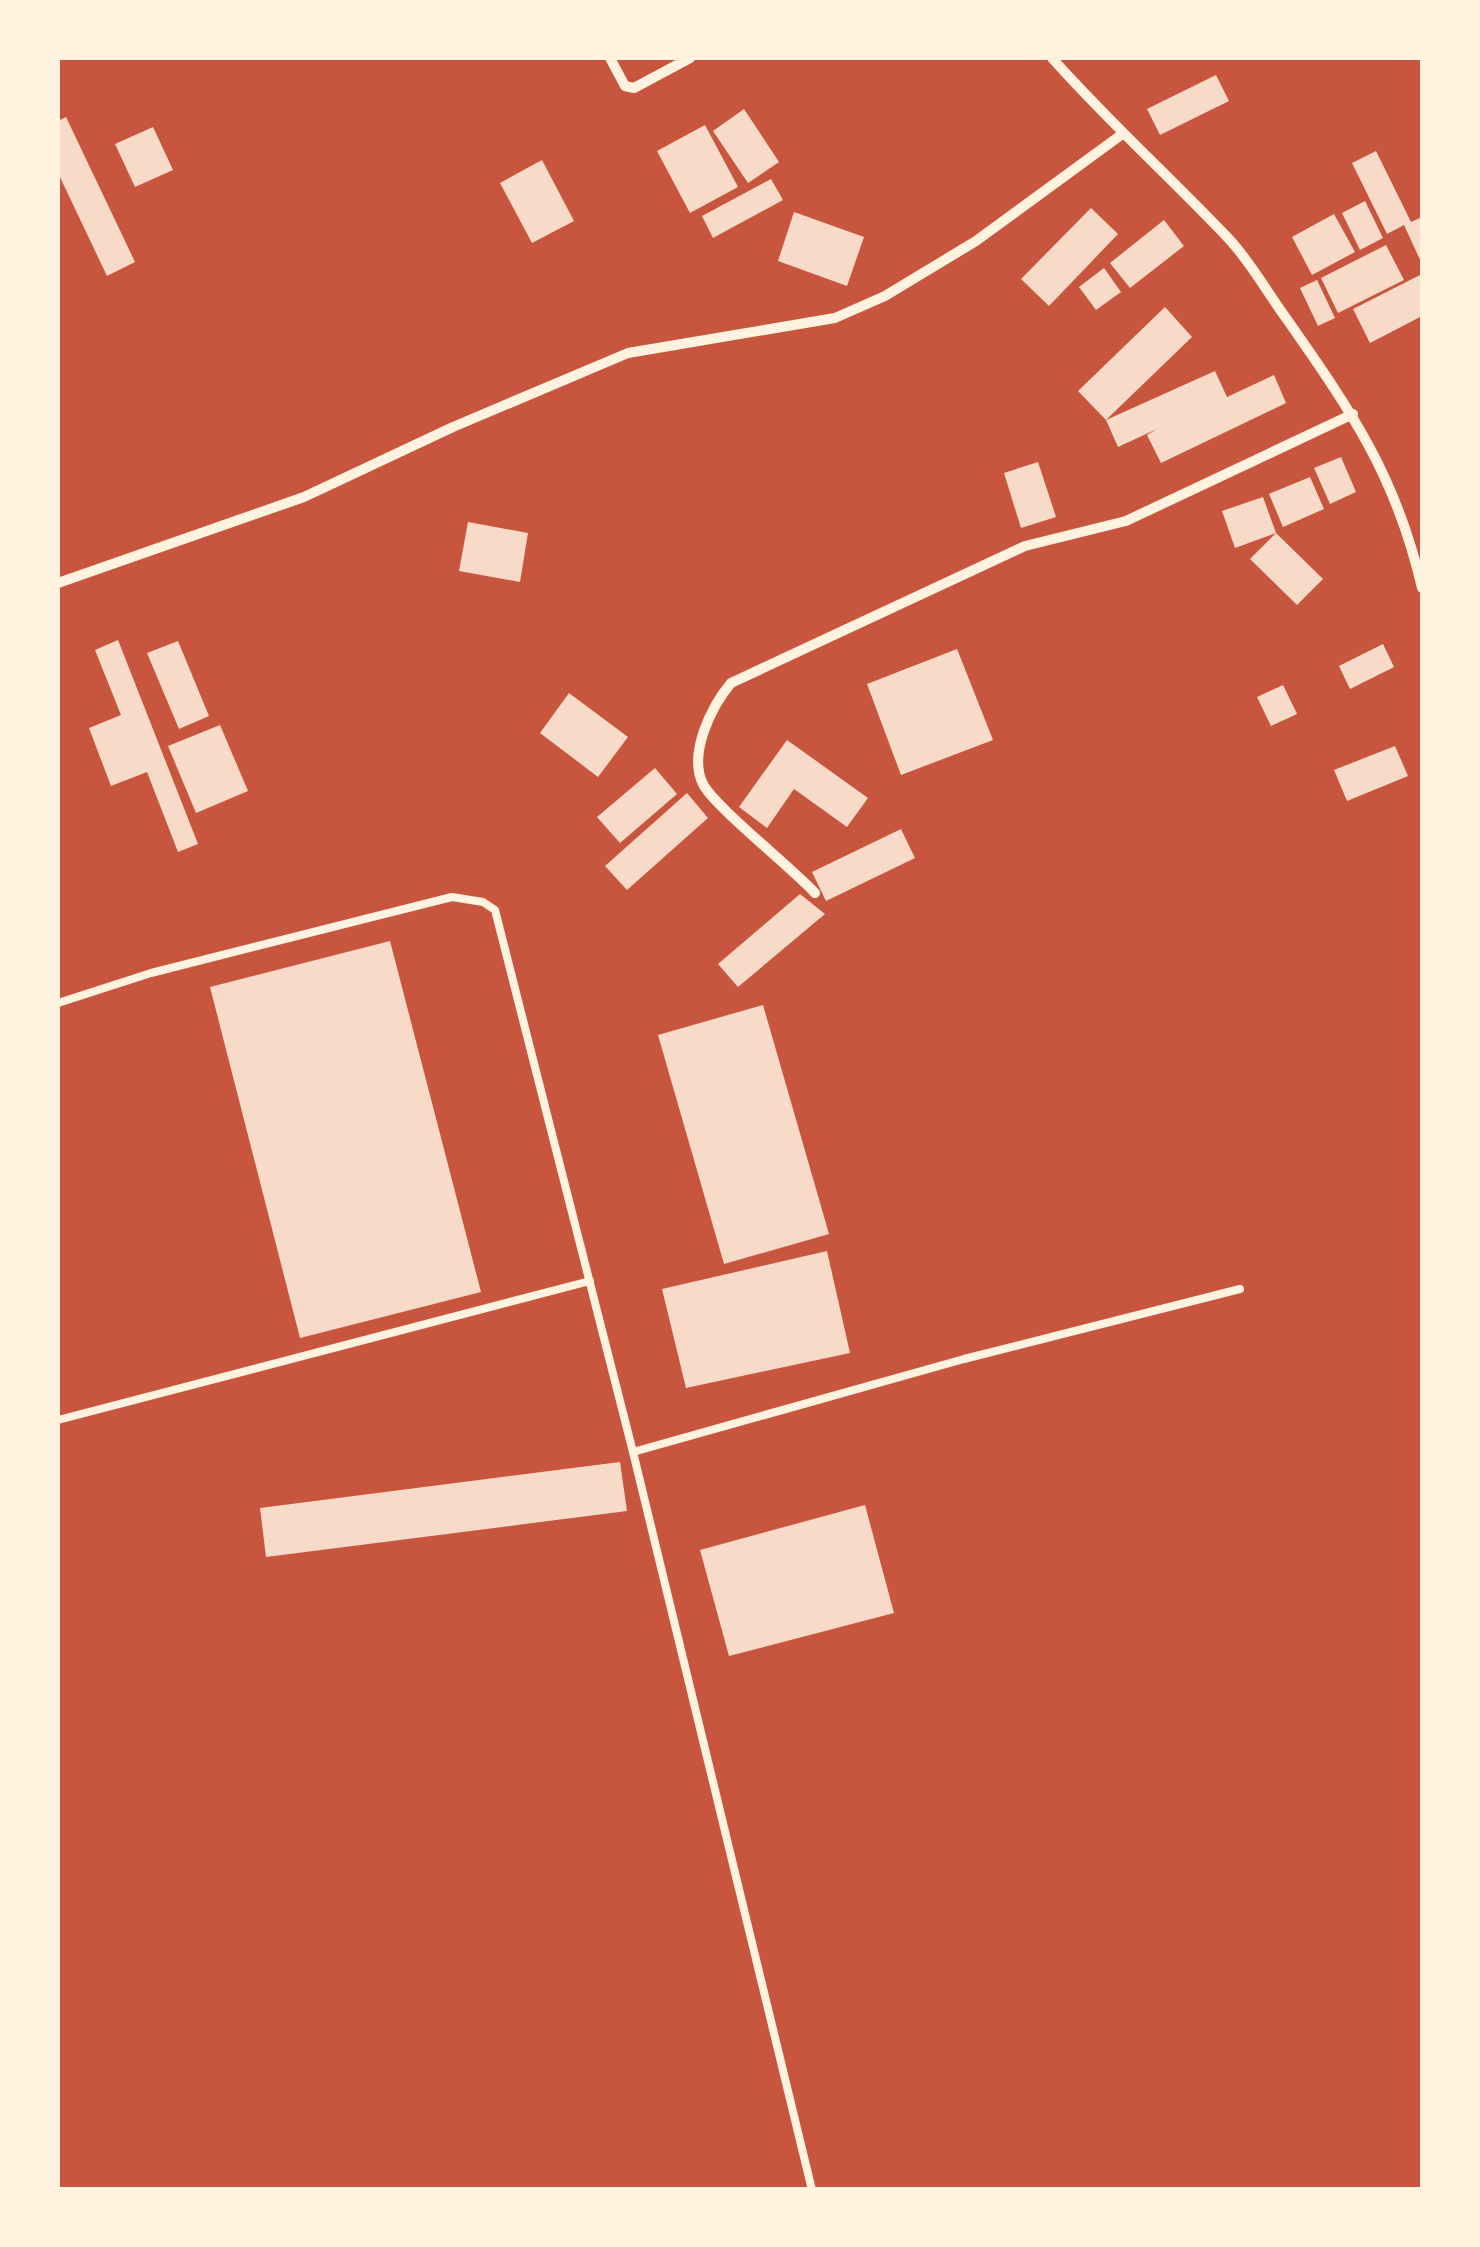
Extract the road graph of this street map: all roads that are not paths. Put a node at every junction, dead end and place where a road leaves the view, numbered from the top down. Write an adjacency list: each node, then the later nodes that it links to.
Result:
1 (610, 58): 2 (street)
2 (690, 58)
3 (1052, 58): 4 (street)
4 (1121, 135): 5 (street); 6 (street)
5 (1353, 414): 7 (street); 8 (street)
6 (58, 583)
7 (1422, 588)
8 (814, 893)
9 (58, 1002): 10 (lane)
10 (590, 1281): 12 (lane); 13 (lane)
11 (1240, 1289): 13 (lane)
12 (58, 1420)
13 (633, 1452): 14 (lane)
14 (812, 2190)

